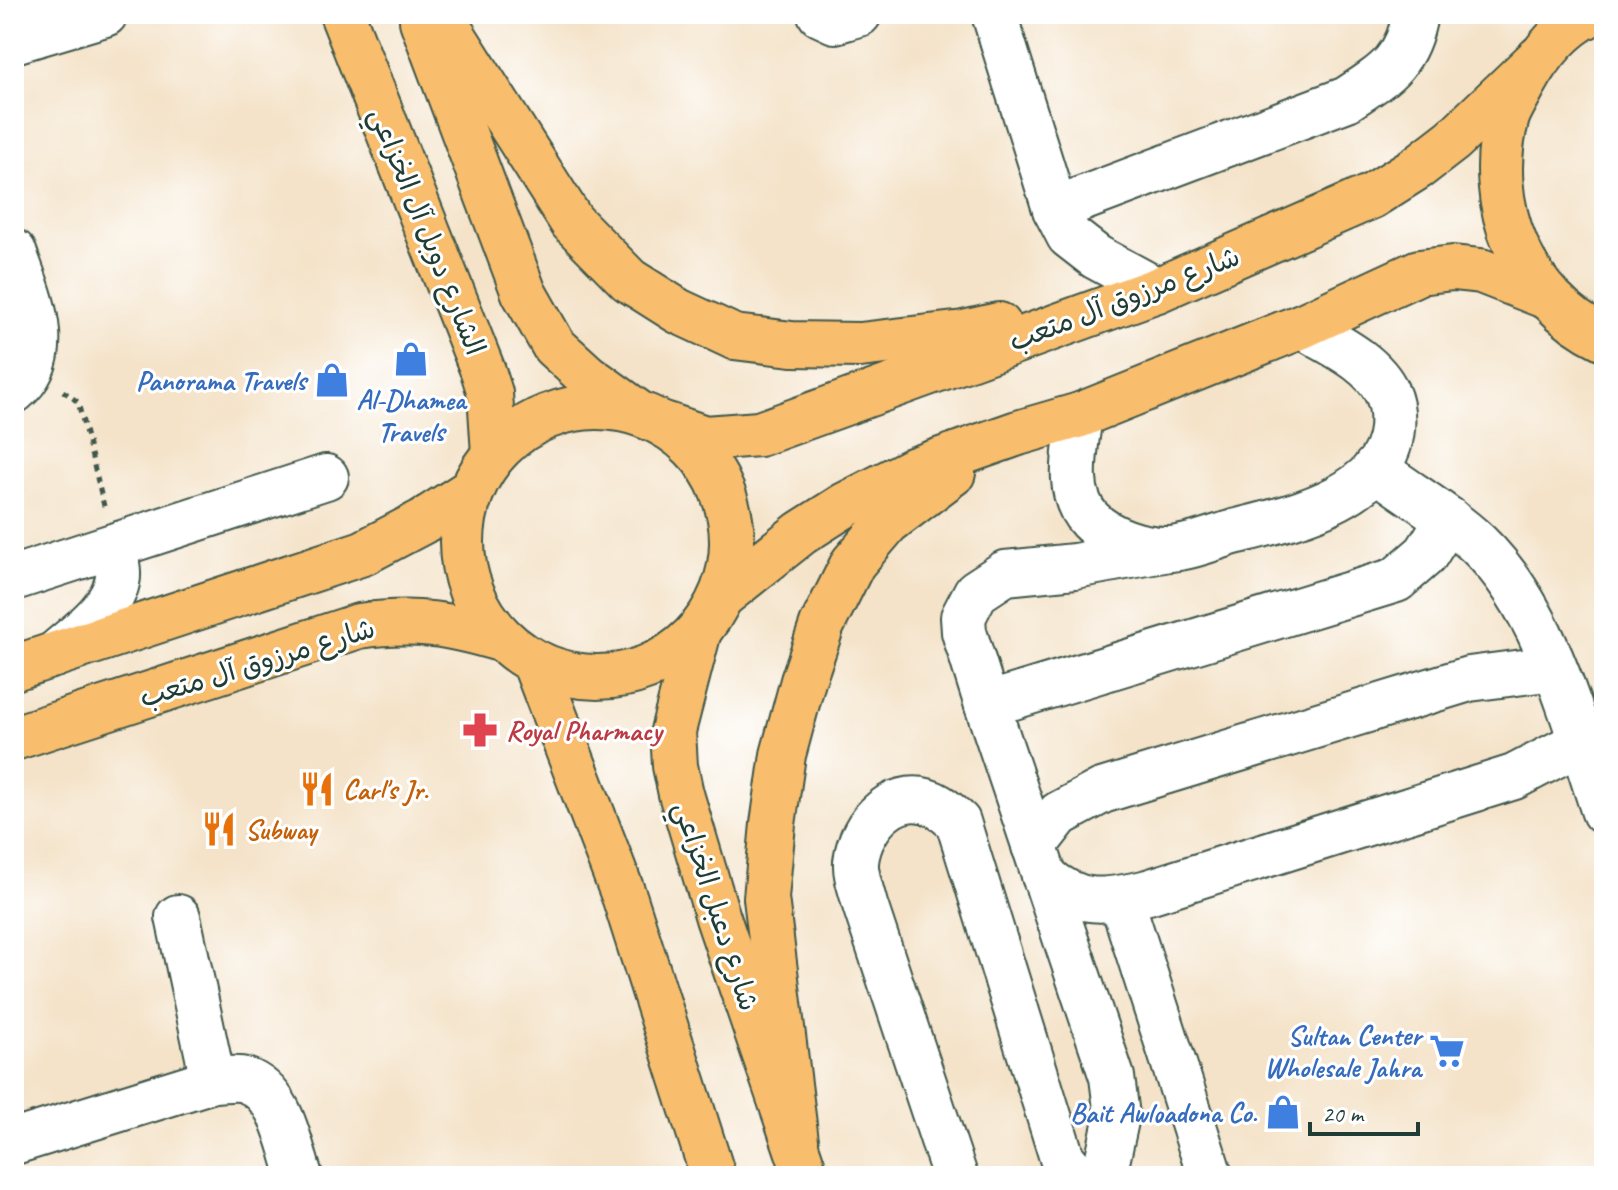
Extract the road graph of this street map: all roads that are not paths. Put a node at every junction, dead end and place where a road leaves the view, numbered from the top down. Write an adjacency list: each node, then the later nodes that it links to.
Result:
1 (105, 14): 10 (street)
2 (342, 14): 22 (main road, الشارع دوبل آل الخزاعي)
3 (419, 14): 20 (main road)
4 (440, 14): 14 (main road)
5 (820, 14): 6 (street)
6 (859, 14)
7 (994, 14): 12 (street)
8 (1415, 14): 12 (street)
9 (1590, 14): 11 (main road, شارع مرزوق آل متعب)
10 (14, 41)
11 (1538, 59): 14 (main road, شارع مرزوق آل متعب); 15 (main road)
12 (1055, 209): 14 (street)
13 (14, 252): 18 (street)
14 (1157, 290): 20 (main road, شارع مرزوق آل متعب)
15 (1545, 296): 16 (main road); 17 (main road)
16 (1302, 326): 19 (main road); 23 (street)
17 (1604, 338)
18 (23, 381)
19 (1080, 415): 21 (main road); 28 (street)
20 (652, 418): 22 (main road); 30 (main road)
21 (1018, 433): 30 (main road); 44 (main road)
22 (494, 454): 25 (main road)
23 (1375, 468): 26 (street); 28 (street)
24 (326, 477): 27 (street)
25 (472, 490): 32 (main road); 33 (main road)
26 (1448, 519): 34 (street); 35 (street)
27 (114, 546): 29 (street); 33 (street)
28 (1169, 549): 35 (street)
29 (14, 578)
30 (723, 595): 31 (main road)
31 (699, 631): 32 (main road); 44 (main road, شارع دعبل الخزاعي)
32 (519, 652): 36 (main road, شارع مرزوق آل متعب); 46 (main road)
33 (34, 661)
34 (1554, 668): 37 (street); 39 (street)
35 (987, 705): 39 (street)
36 (14, 738)
37 (1581, 742): 38 (street); 40 (street)
38 (1604, 812)
39 (1039, 861): 40 (street); 49 (street)
40 (1121, 899): 50 (street)
41 (178, 917): 42 (street)
42 (213, 1080): 43 (street); 45 (street)
43 (14, 1142)
44 (801, 1159)
45 (300, 1176)
46 (713, 1176)
47 (955, 1176): 48 (street)
48 (1077, 1176)
49 (1104, 1176)
50 (1210, 1176)

